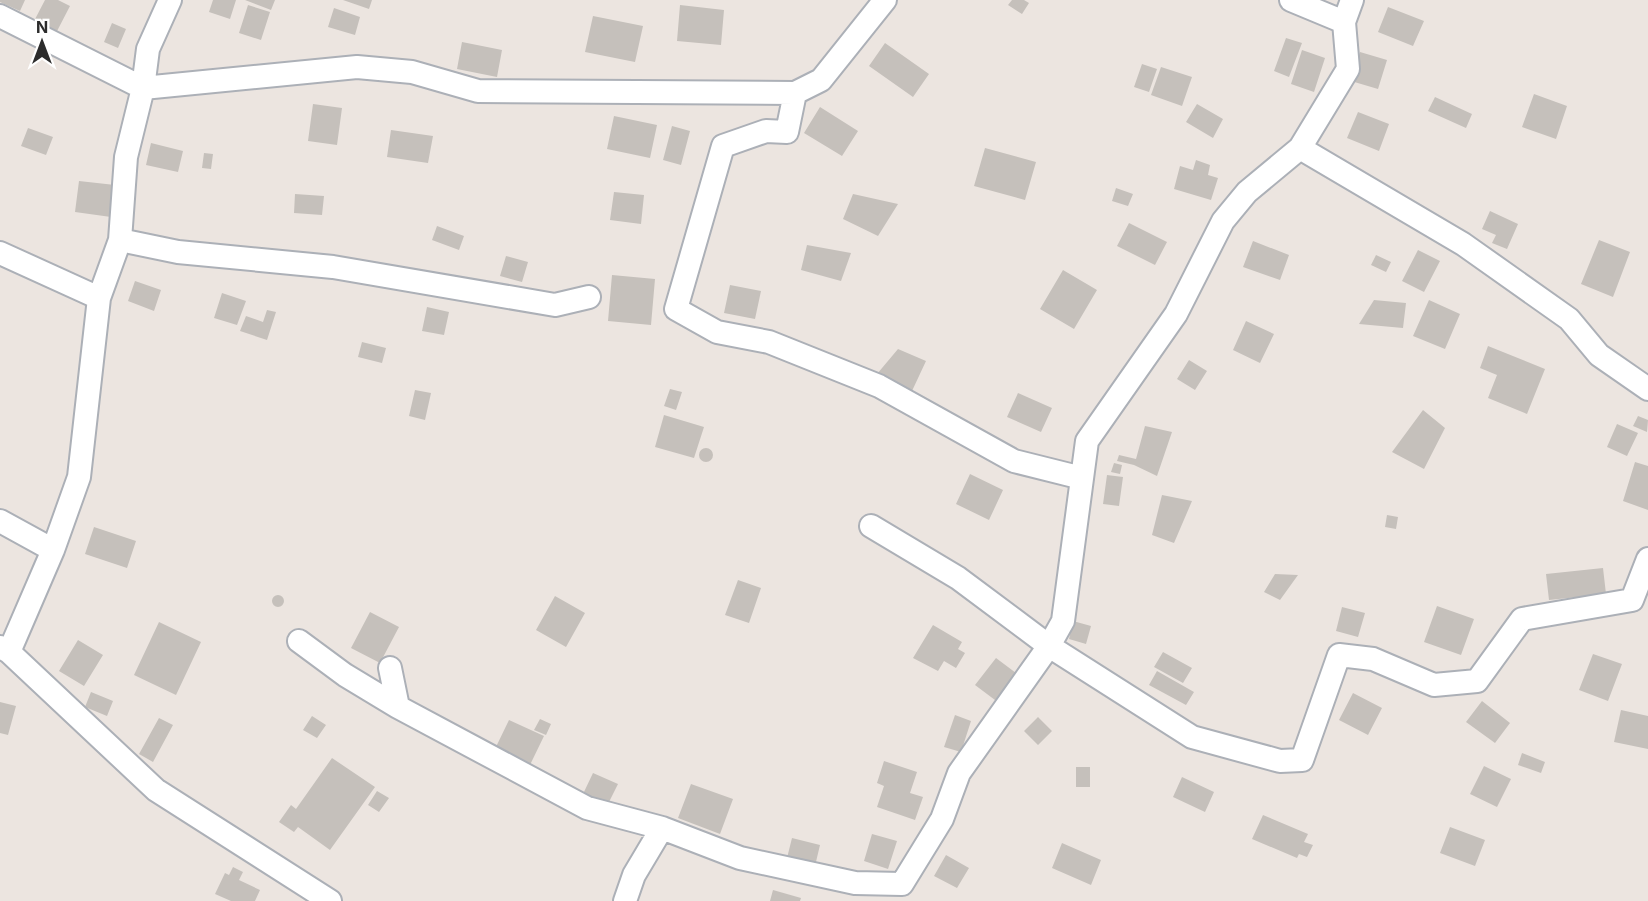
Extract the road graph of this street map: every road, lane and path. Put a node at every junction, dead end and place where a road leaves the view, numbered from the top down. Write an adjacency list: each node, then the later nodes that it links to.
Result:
1 (170, 0): 7 (street)
2 (885, 0): 8 (street)
3 (1291, 0): 6 (street)
4 (1352, 0): 6 (street)
5 (0, 16): 7 (street)
6 (1344, 22): 9 (street)
7 (143, 88): 8 (street); 10 (street)
8 (795, 93): 15 (street)
9 (1300, 148): 14 (street); 15 (street)
10 (120, 240): 12 (street); 13 (street)
11 (0, 253): 13 (street)
12 (589, 297)
13 (99, 298): 18 (street)
14 (1648, 389)
15 (1082, 478): 21 (street)
16 (0, 521): 18 (street)
17 (871, 526): 21 (street)
18 (52, 550): 22 (street)
19 (1648, 559): 21 (street)
20 (299, 641): 24 (street)
21 (1049, 646): 25 (street)
22 (4, 650): 26 (street)
23 (390, 668): 24 (street)
24 (398, 707): 25 (street)
25 (662, 828): 27 (street)
26 (330, 901)
27 (624, 901)

